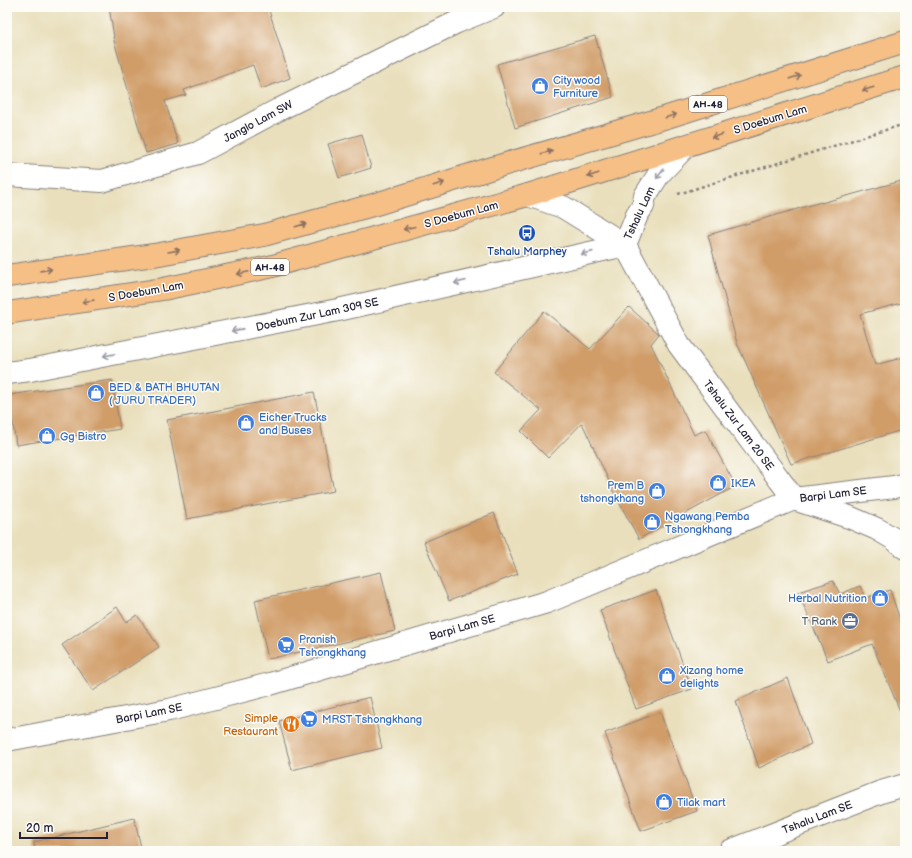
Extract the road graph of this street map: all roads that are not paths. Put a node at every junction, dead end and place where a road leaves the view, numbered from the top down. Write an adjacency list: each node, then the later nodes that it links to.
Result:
1 (494, 7): 5 (street, Janglo Lam SW)
2 (905, 42): 8 (highway, AH-48, one-way to 2)
3 (905, 77): 4 (highway, S Doebum Lam / AH-48, one-way to 4)
4 (686, 146): 6 (highway, S Doebum Lam / AH-48, one-way to 6); 7 (street, Tshalu Lam, one-way to 7)
5 (7, 175)
6 (528, 196): 7 (street); 9 (highway, S Doebum Lam / AH-48, one-way to 9)
7 (625, 245): 10 (street, Doebum Zur Lam 309 SE, one-way to 10); 12 (street, Tshalu Zur Lam 20 SE)
8 (7, 276)
9 (7, 313)
10 (7, 372)
11 (905, 484): 12 (street, Barpi Lam SE)
12 (794, 499): 13 (street); 14 (street, Barpi Lam SE)
13 (905, 548)
14 (7, 740)
15 (905, 785): 16 (street, Tshalu Lam SE)
16 (730, 851)

